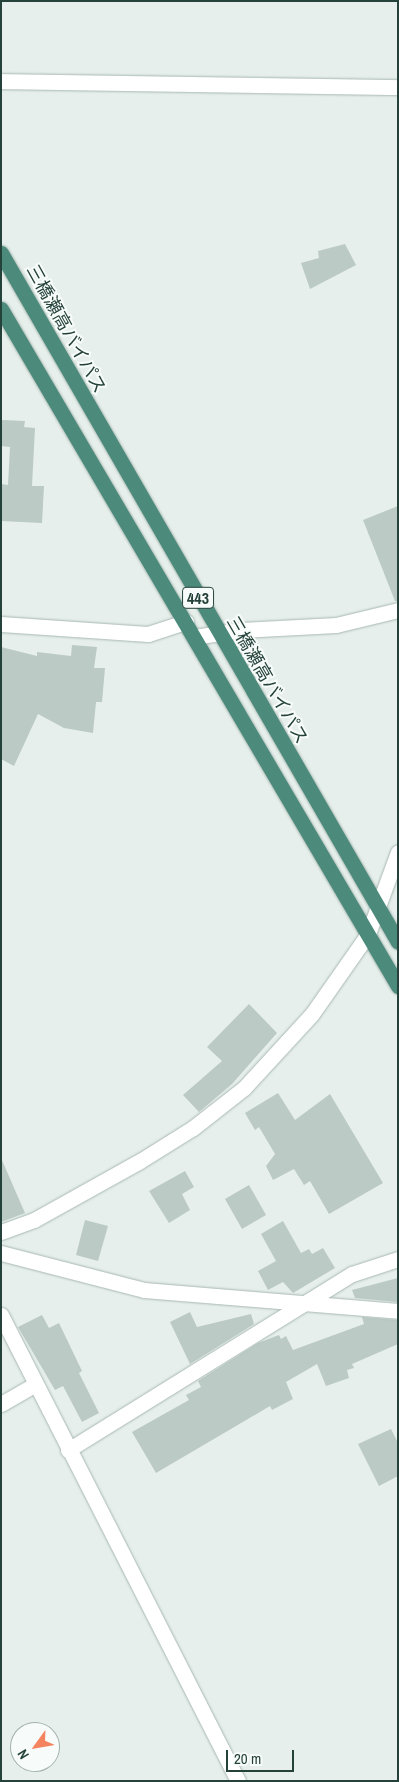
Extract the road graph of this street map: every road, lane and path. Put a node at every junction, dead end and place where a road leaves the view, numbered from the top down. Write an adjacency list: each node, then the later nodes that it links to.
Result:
1 (1, 82): 2 (street)
2 (398, 86)
3 (1, 253): 8 (highway, 三橋瀬高バイパス / 443)
4 (1, 309): 6 (highway, 443)
5 (398, 610): 8 (street)
6 (186, 622): 7 (street); 9 (highway, 443)
7 (1, 624)
8 (218, 635): 9 (street); 11 (highway, 三橋瀬高バイパス / 443)
9 (194, 637): 12 (highway, 443)
10 (398, 852): 11 (street)
11 (378, 906): 12 (street); 13 (highway, 三橋瀬高バイパス / 443)
12 (368, 934): 14 (highway, 443); 15 (street)
13 (398, 942)
14 (398, 986)
15 (1, 1232)
16 (1, 1253): 18 (street)
17 (398, 1259): 18 (street)
18 (304, 1304): 19 (street); 23 (street)
19 (398, 1311)
20 (1, 1315): 21 (street)
21 (35, 1384): 22 (street); 23 (street)
22 (1, 1404)
23 (68, 1450): 24 (street)
24 (238, 1781)

